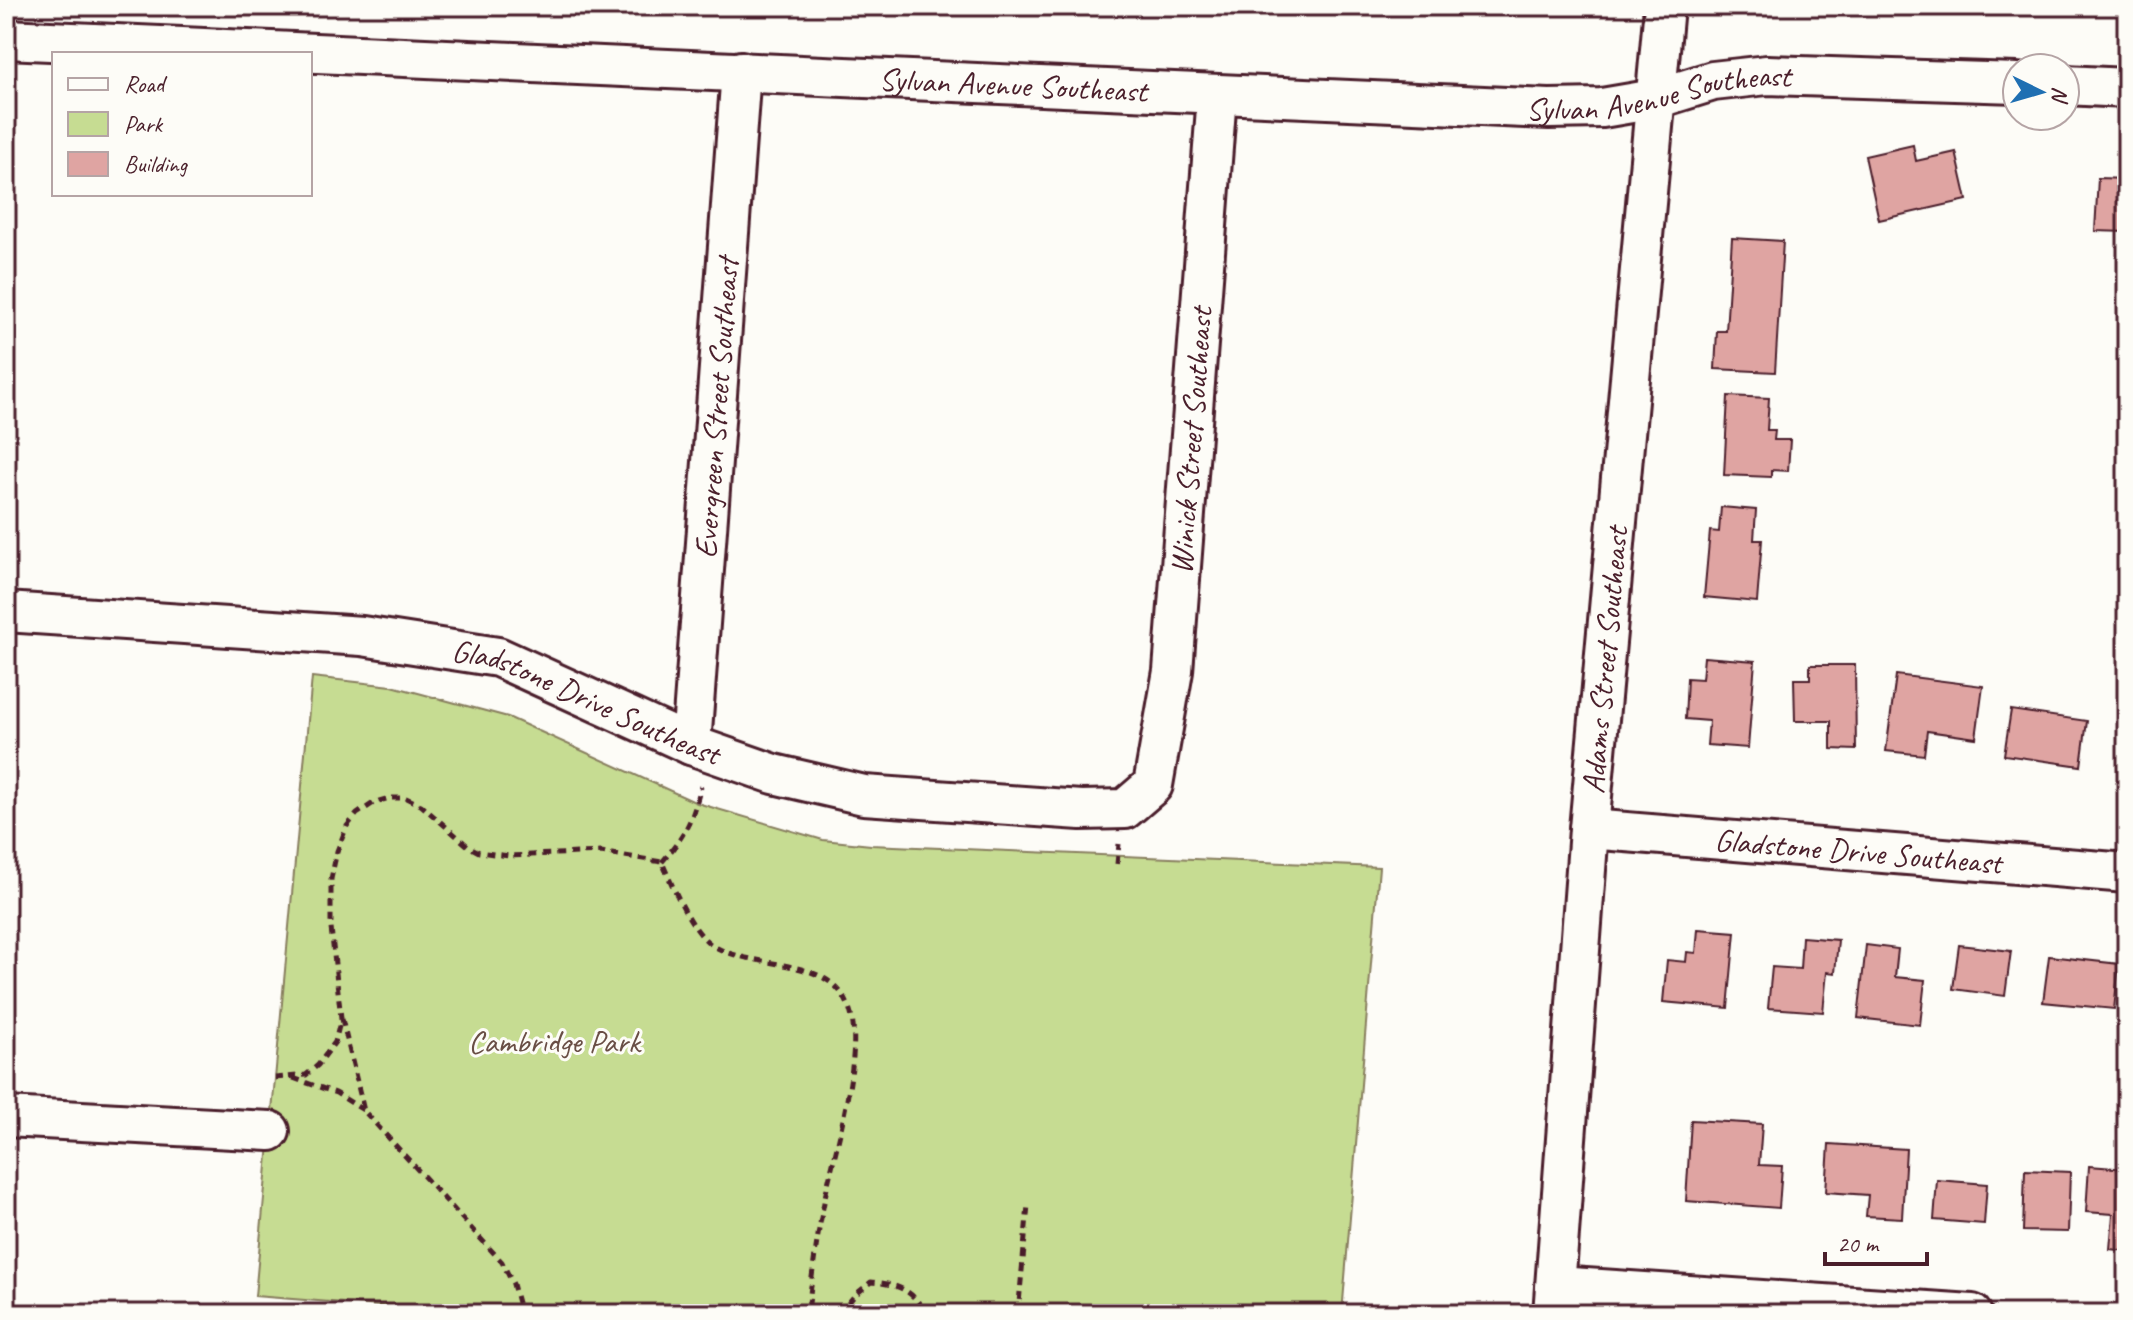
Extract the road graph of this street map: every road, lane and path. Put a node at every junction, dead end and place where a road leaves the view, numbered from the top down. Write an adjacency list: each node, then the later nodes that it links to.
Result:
1 (1664, 6): 10 (street, Adams Street Southeast)
2 (6, 39): 3 (street, Sylvan Avenue Southeast)
3 (305, 52)
4 (312, 52): 5 (street, Sylvan Avenue Southeast)
5 (741, 71): 9 (street, Sylvan Avenue Southeast); 12 (street, Evergreen Street Southeast)
6 (2001, 82): 10 (street, Sylvan Avenue Southeast)
7 (2081, 86): 8 (street)
8 (2127, 88)
9 (1217, 95): 10 (street, Sylvan Avenue Southeast); 13 (street, Winick Street Southeast)
10 (1655, 99): 14 (street, Adams Street Southeast)
11 (6, 612): 12 (street, Gladstone Drive Southeast)
12 (701, 749): 13 (street, Gladstone Drive Southeast); 15 (path)
13 (1153, 785)
14 (1589, 829): 16 (street, Gladstone Drive Southeast); 24 (street, Adams Street Southeast)
15 (662, 862): 17 (path); 26 (path)
16 (2127, 873)
17 (341, 1018): 19 (path); 20 (path)
18 (275, 1078): 19 (path)
19 (290, 1078): 20 (path)
20 (364, 1111): 25 (path)
21 (6, 1117): 22 (street)
22 (270, 1131)
23 (1028, 1205): 29 (path)
24 (1554, 1300): 30 (street)
25 (521, 1314)
26 (808, 1314)
27 (839, 1314): 28 (path)
28 (926, 1314)
29 (1018, 1314)
30 (1972, 1314)

